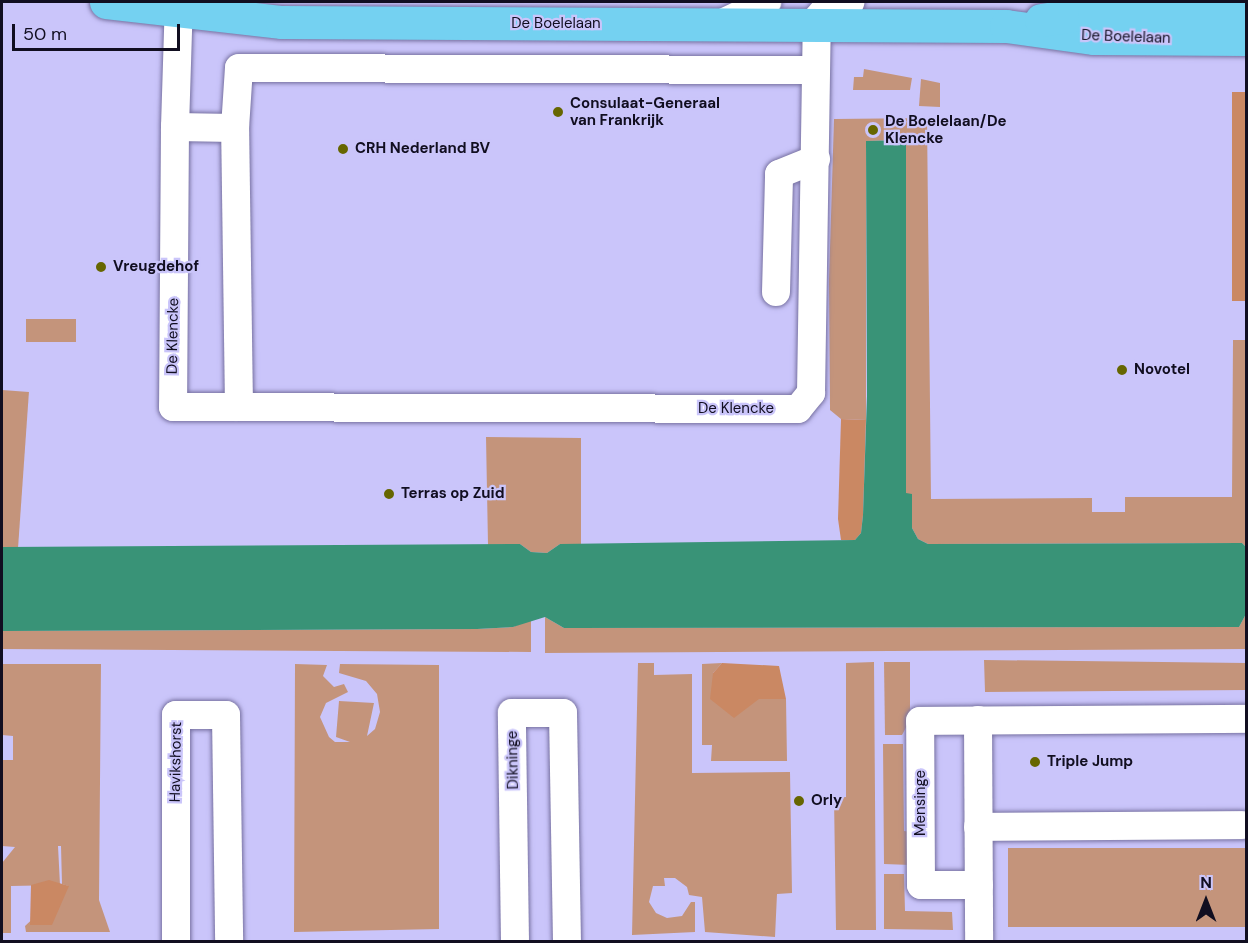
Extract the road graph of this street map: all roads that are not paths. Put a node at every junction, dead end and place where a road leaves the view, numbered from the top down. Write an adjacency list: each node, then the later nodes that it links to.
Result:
1 (106, 2): 4 (main road, De Boelelaan)
2 (767, 2): 6 (street)
3 (850, 2): 7 (street)
4 (176, 5): 6 (main road, De Boelelaan); 11 (street, De Klencke)
5 (1246, 12): 8 (main road, De Boelelaan)
6 (722, 23): 7 (main road, De Boelelaan)
7 (816, 25): 8 (main road, De Boelelaan); 10 (street, De Klencke)
8 (1006, 26): 9 (main road, De Boelelaan)
9 (1246, 39)
10 (816, 70): 12 (street); 13 (street, De Klencke)
11 (175, 127): 12 (street); 15 (street, De Klencke)
12 (235, 128): 15 (street)
13 (816, 159): 14 (street); 15 (street, De Klencke)
14 (776, 292)
15 (239, 407)
16 (1246, 719): 17 (street, Mensinge)
17 (978, 720): 19 (street); 20 (street, Mensinge)
18 (1242, 825): 19 (street)
19 (978, 826): 20 (street)
20 (979, 885): 25 (street)
21 (176, 942): 22 (street, Havikshorst)
22 (229, 942)
23 (515, 942): 24 (street, Dikninge)
24 (567, 942)
25 (979, 942)

